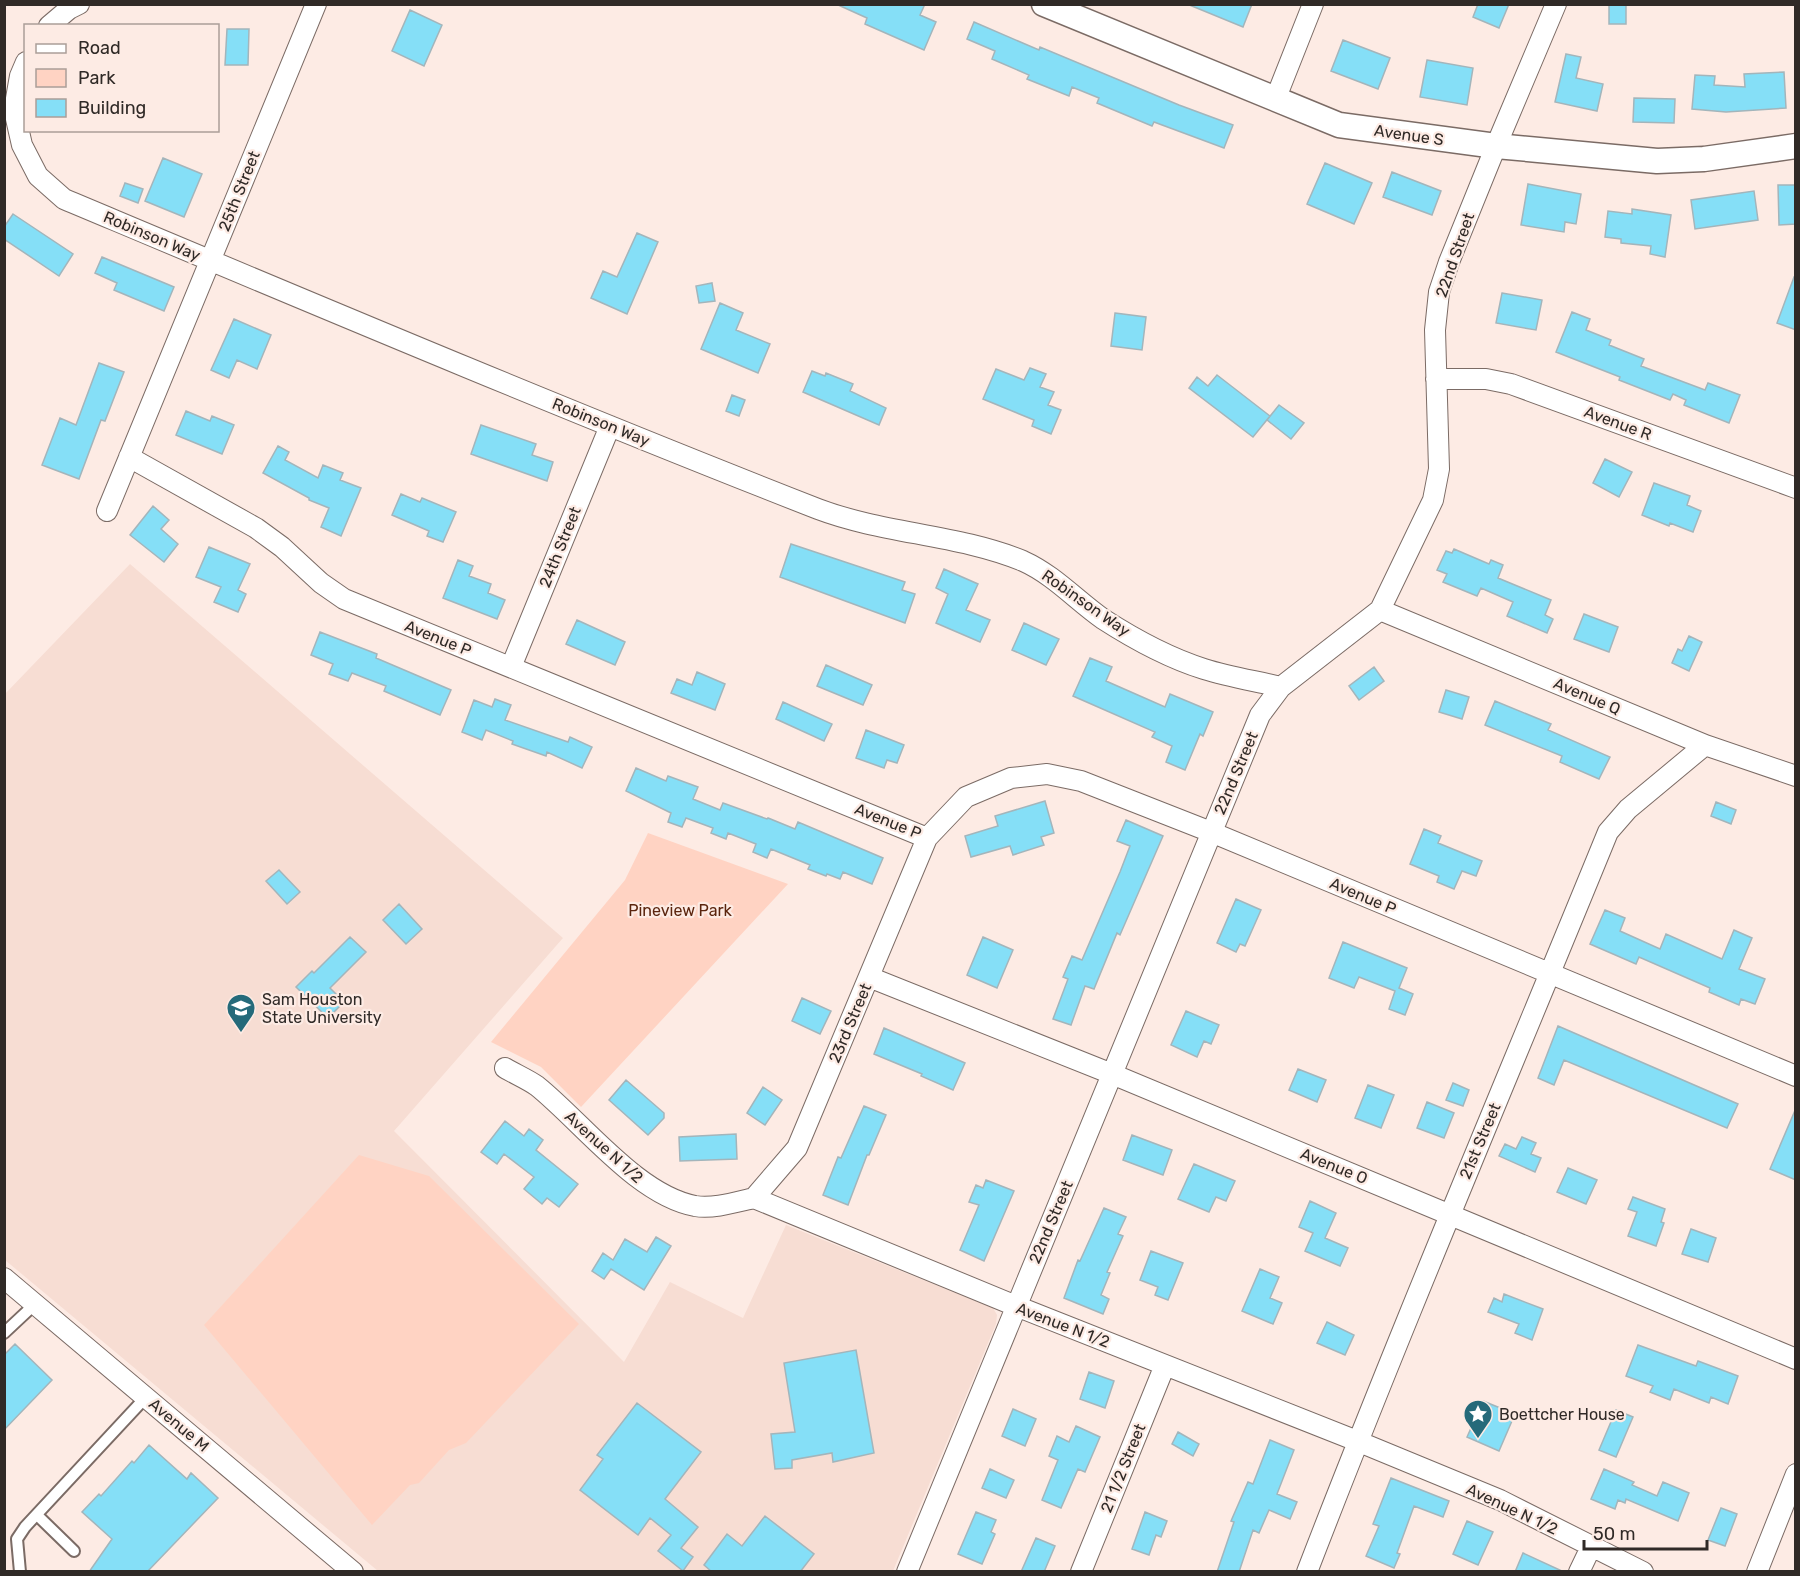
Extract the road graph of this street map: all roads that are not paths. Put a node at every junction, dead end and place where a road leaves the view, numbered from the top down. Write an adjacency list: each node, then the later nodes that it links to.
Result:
1 (79, 4): 6 (street)
2 (316, 4): 11 (street, 25th Street)
3 (1044, 4): 8 (street, Avenue S)
4 (1313, 4): 8 (street)
5 (1556, 4): 9 (street, 22nd Street)
6 (51, 24)
7 (24, 67): 11 (street, Robinson Way)
8 (1275, 99): 9 (street, Avenue S)
9 (1496, 146): 10 (street, Avenue S); 12 (street, 22nd Street)
10 (1796, 146)
11 (210, 261): 13 (street, Robinson Way); 14 (street, 25th Street)
12 (1437, 380): 15 (street, Avenue R); 17 (street, 22nd Street)
13 (610, 426): 18 (street, 24th Street); 19 (street, Robinson Way)
14 (129, 457): 16 (street, 25th Street); 18 (street, Avenue P)
15 (1796, 488)
16 (107, 511)
17 (1380, 610): 19 (street, 22nd Street); 20 (street, Avenue Q)
18 (511, 667): 23 (street, Avenue P)
19 (1281, 687): 22 (street, 22nd Street)
20 (1705, 745): 21 (street, Avenue Q); 24 (street, 21st Street)
21 (1796, 776)
22 (1211, 832): 23 (street, Avenue P); 24 (street, Avenue P); 27 (street, 22nd Street)
23 (927, 838): 25 (street, 23rd Street)
24 (1550, 974): 28 (street, Avenue P); 30 (street, 21st Street)
25 (869, 978): 27 (street, Avenue O); 29 (street, 23rd Street)
26 (505, 1068): 29 (street, Avenue N 1/2)
27 (1112, 1074): 30 (street, Avenue O); 33 (street, 22nd Street)
28 (1796, 1076)
29 (754, 1198): 33 (street, Avenue N 1/2)
30 (1450, 1214): 35 (street, Avenue O); 38 (street, 21st Street)
31 (4, 1278): 32 (street, Avenue M)
32 (35, 1304): 34 (lane); 37 (street, Avenue M)
33 (1016, 1306): 36 (street, Avenue N 1/2); 45 (street, 22nd Street)
34 (4, 1333)
35 (1796, 1359)
36 (1164, 1365): 38 (street, Avenue N 1/2); 46 (street, 21 1/2 Street)
37 (146, 1397): 40 (lane); 44 (street, Avenue M)
38 (1358, 1441): 41 (street, Avenue N 1/2); 47 (street, 21st Street)
39 (1796, 1474): 50 (street)
40 (37, 1515): 42 (lane); 43 (lane)
41 (1591, 1547): 48 (street); 49 (street, Avenue N 1/2)
42 (74, 1551)
43 (20, 1572)
44 (353, 1572)
45 (907, 1572)
46 (1081, 1572)
47 (1307, 1572)
48 (1580, 1572)
49 (1643, 1572)
50 (1757, 1572)

